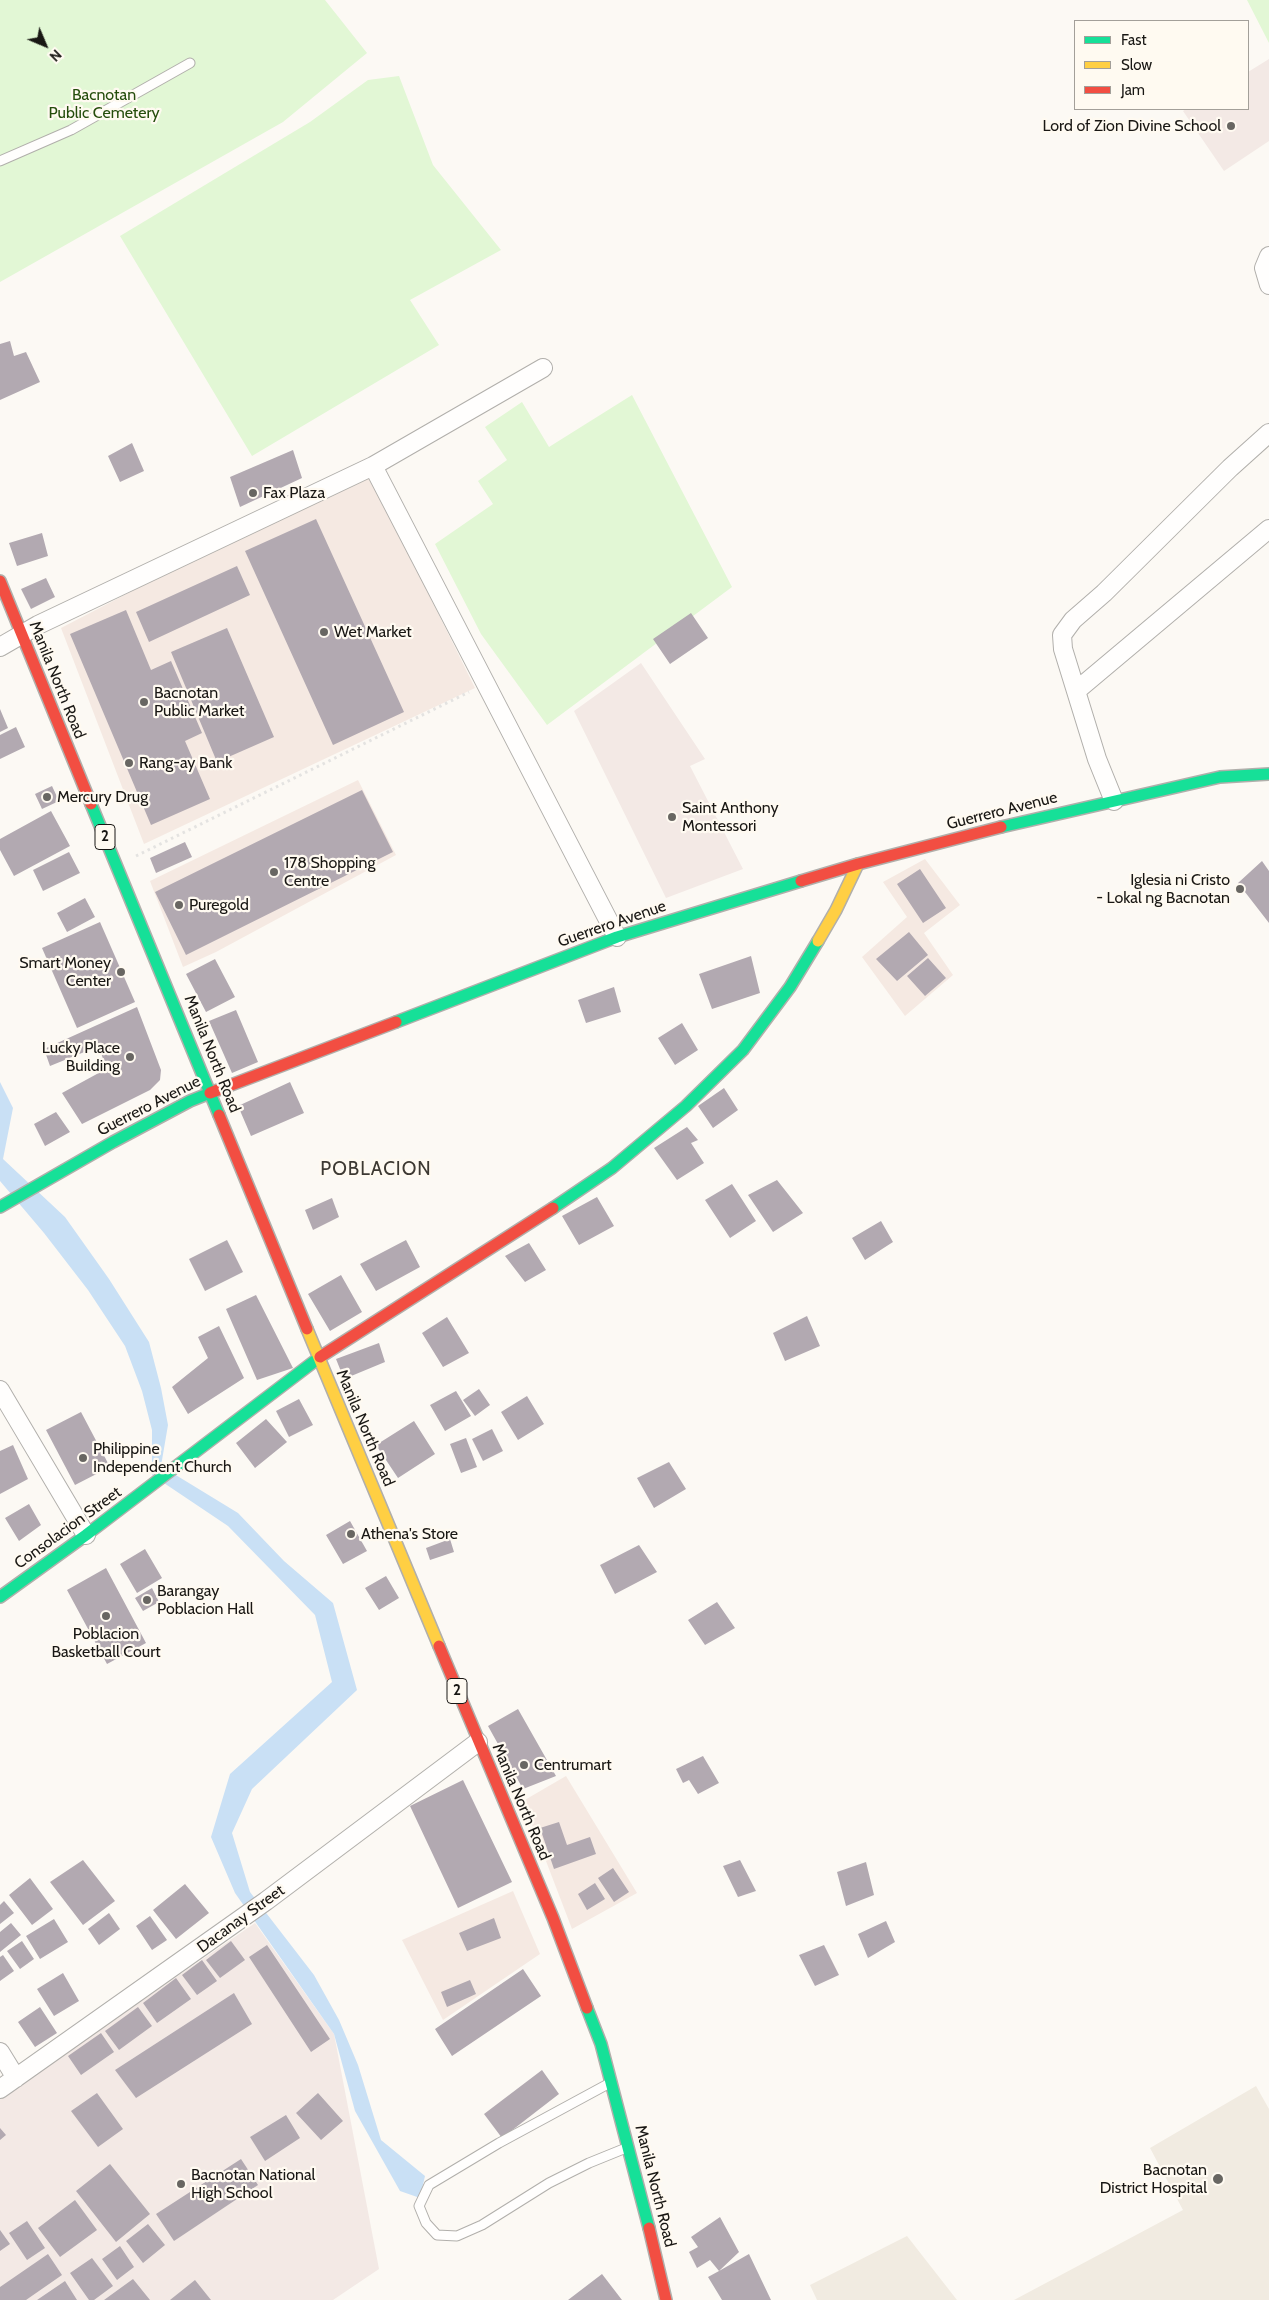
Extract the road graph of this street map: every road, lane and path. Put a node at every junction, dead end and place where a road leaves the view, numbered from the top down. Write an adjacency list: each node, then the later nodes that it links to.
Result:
1 (190, 63): 2 (lane)
2 (0, 161)
3 (1269, 256): 4 (street)
4 (1269, 285)
5 (543, 368): 7 (street)
6 (1269, 433): 13 (street)
7 (373, 466): 10 (street); 12 (street)
8 (1269, 529): 13 (street)
9 (0, 581): 10 (main road, Manila North Road / 2)
10 (20, 634): 11 (street); 19 (main road, Manila North Road / 2)
11 (0, 647)
12 (486, 683): 16 (path); 18 (street)
13 (1076, 691): 15 (street)
14 (1269, 774): 15 (main road, Guerrero Avenue)
15 (1114, 801): 17 (main road, Guerrero Avenue)
16 (134, 857)
17 (858, 864): 18 (main road, Guerrero Avenue); 21 (main road, Consolacion Street)
18 (617, 937): 19 (main road, Guerrero Avenue)
19 (211, 1093): 20 (main road, Guerrero Avenue); 21 (main road, Manila North Road / 2)
20 (0, 1207)
21 (318, 1358): 23 (main road, Consolacion Street); 25 (main road, Manila North Road / 2)
22 (2, 1399): 23 (street)
23 (86, 1536): 24 (main road, Consolacion Street)
24 (0, 1596)
25 (478, 1742): 27 (street, Dacanay Street); 28 (main road, Manila North Road / 2)
26 (0, 2052): 27 (street)
27 (16, 2078): 29 (street, Dacanay Street)
28 (610, 2083): 30 (main road, Manila North Road / 2); 30 (lane)
29 (0, 2089)
30 (629, 2146): 31 (main road, Manila North Road / 2)
31 (666, 2300)

